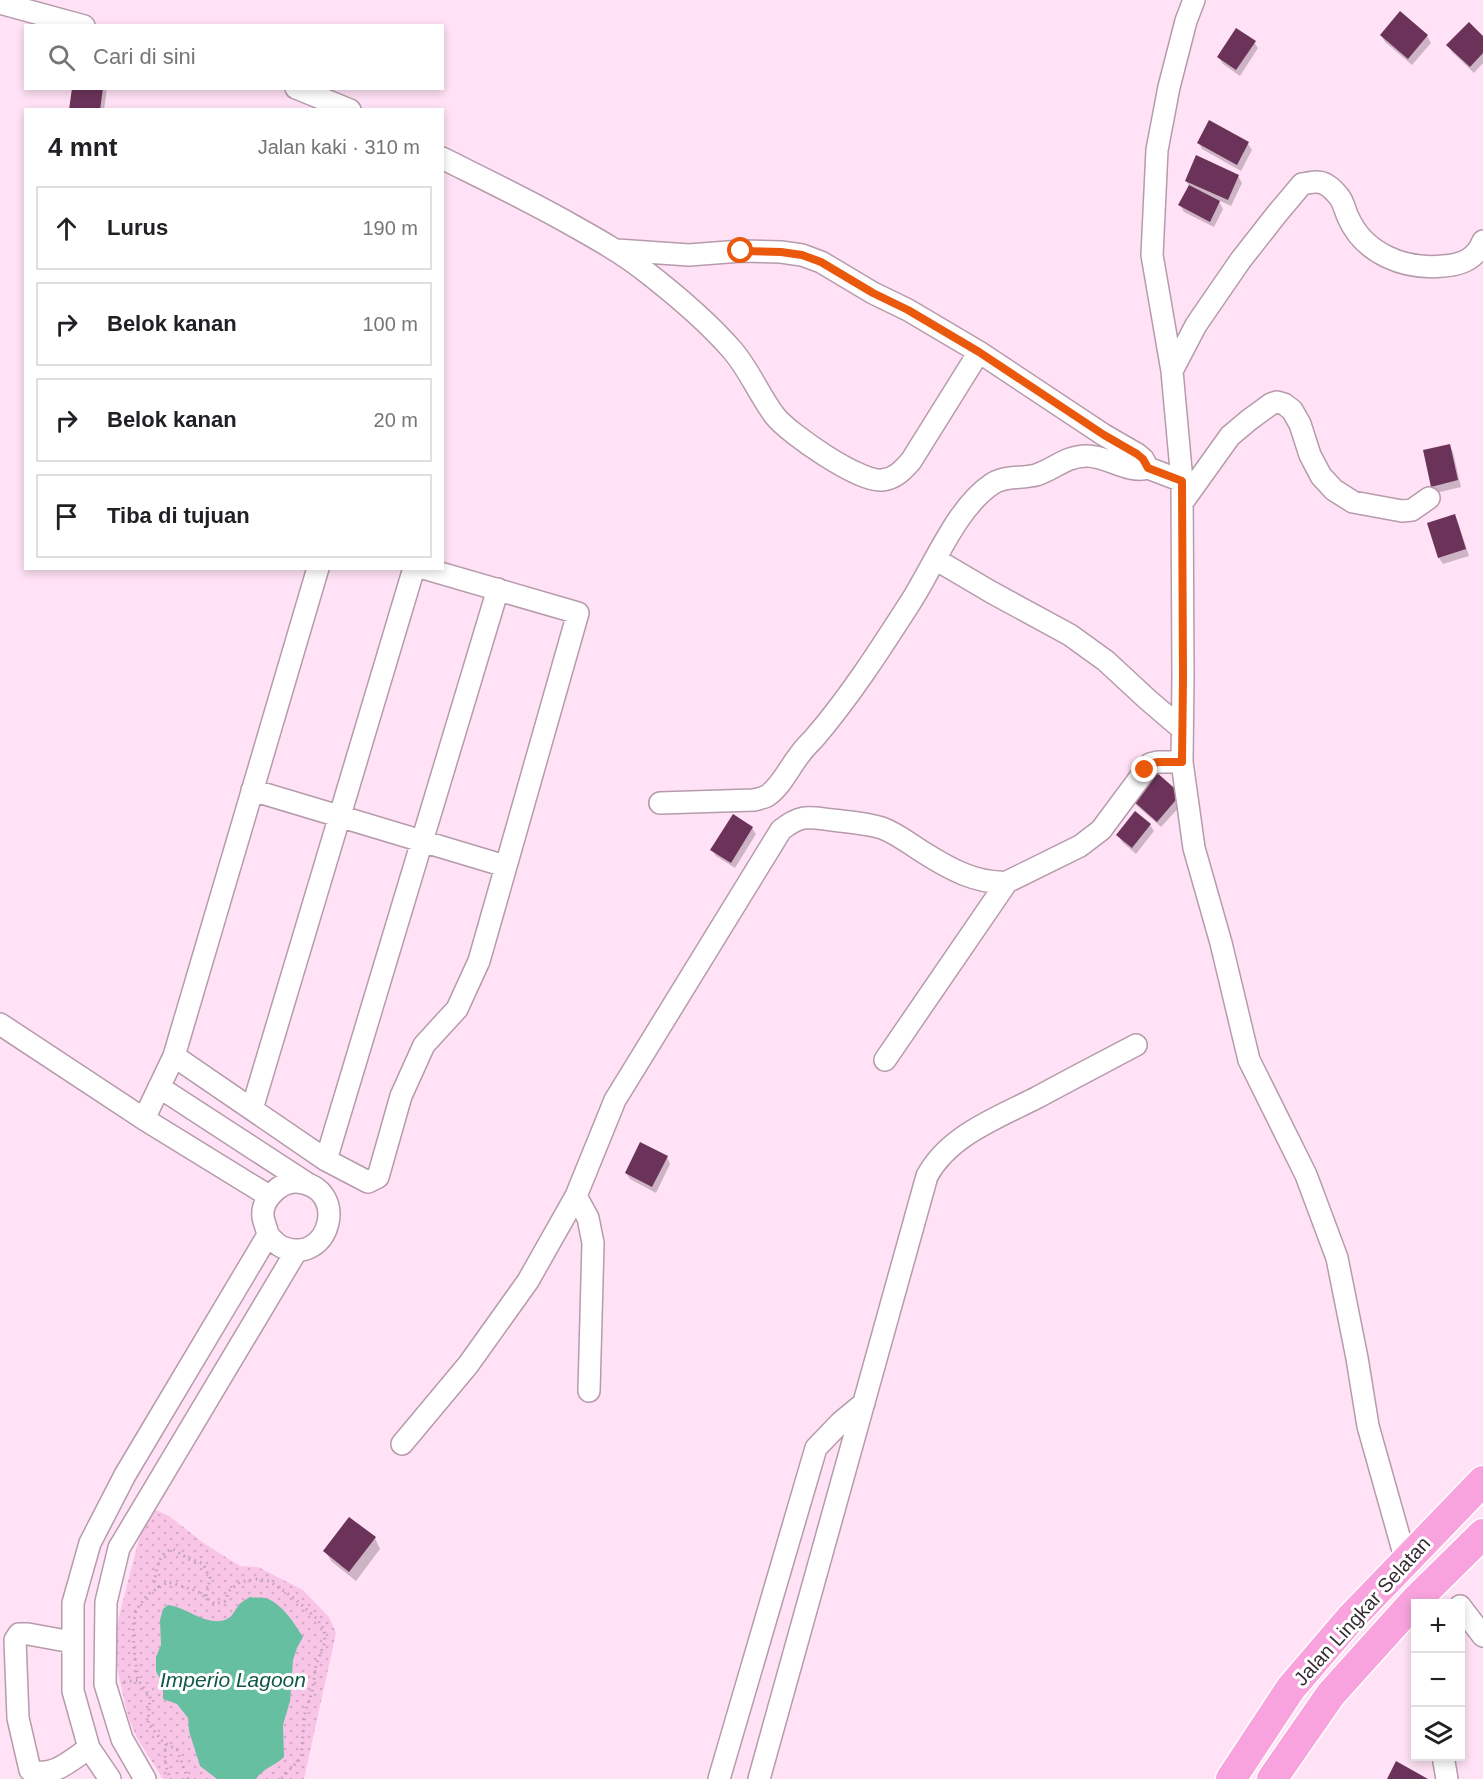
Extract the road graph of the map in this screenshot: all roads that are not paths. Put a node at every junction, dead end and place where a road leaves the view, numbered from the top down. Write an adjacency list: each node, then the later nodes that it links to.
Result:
1 (1194, 0): 10 (street)
2 (0, 3): 3 (street)
3 (77, 24)
4 (301, 90): 5 (street)
5 (345, 108)
6 (444, 159): 8 (street)
7 (1482, 249): 10 (street)
8 (616, 250): 9 (street); 9 (street)
9 (979, 352): 11 (street)
10 (1172, 371): 12 (street)
11 (1148, 468): 12 (street); 15 (street)
12 (1182, 481): 14 (street)
13 (1429, 498): 14 (street)
14 (1182, 502): 20 (street)
15 (935, 559): 20 (street); 23 (street)
16 (317, 570): 22 (street)
17 (413, 570): 24 (street)
18 (430, 570): 19 (street)
19 (498, 589): 25 (street); 26 (street)
20 (1182, 729): 21 (street)
21 (1182, 762): 27 (street); 48 (street)
22 (252, 790): 24 (street); 30 (street)
23 (660, 803)
24 (339, 816): 25 (street); 33 (street)
25 (423, 841): 26 (street); 35 (street)
26 (505, 866): 35 (street)
27 (1006, 882): 31 (street); 38 (street)
28 (0, 1024): 34 (street)
29 (1136, 1045): 42 (street)
30 (174, 1056): 32 (street); 33 (street)
31 (885, 1060)
32 (159, 1087): 34 (street); 36 (street)
33 (252, 1109): 35 (street)
34 (144, 1119): 37 (street)
35 (326, 1160)
36 (308, 1184): 37 (street); 40 (street)
37 (269, 1196): 39 (street)
38 (576, 1196): 41 (street); 43 (street)
39 (268, 1235): 40 (street); 44 (street)
40 (297, 1250): 46 (street)
41 (589, 1391)
42 (864, 1403): 62 (street); 63 (street)
43 (402, 1444)
44 (125, 1475): 46 (street); 55 (street)
45 (1483, 1481): 48 (highway, Jalan Lingkar Selatan)
46 (151, 1492): 56 (street)
47 (1483, 1534): 49 (highway, Jalan Lingkar Selatan)
48 (1406, 1561): 64 (highway, Jalan Lingkar Selatan)
49 (1440, 1575): 50 (highway, Jalan Lingkar Selatan); 51 (street)
50 (1420, 1599)
51 (1456, 1599)
52 (1411, 1609): 65 (highway, Jalan Lingkar Selatan)
53 (1465, 1612): 54 (street)
54 (1483, 1636)
55 (72, 1642): 57 (street); 58 (street)
56 (105, 1684): 57 (street); 61 (street)
57 (73, 1691): 58 (street)
58 (88, 1748): 60 (street)
59 (1444, 1761): 66 (street)
60 (110, 1779)
61 (146, 1779)
62 (719, 1779)
63 (759, 1779)
64 (1231, 1779)
65 (1272, 1779)
66 (1447, 1779)

